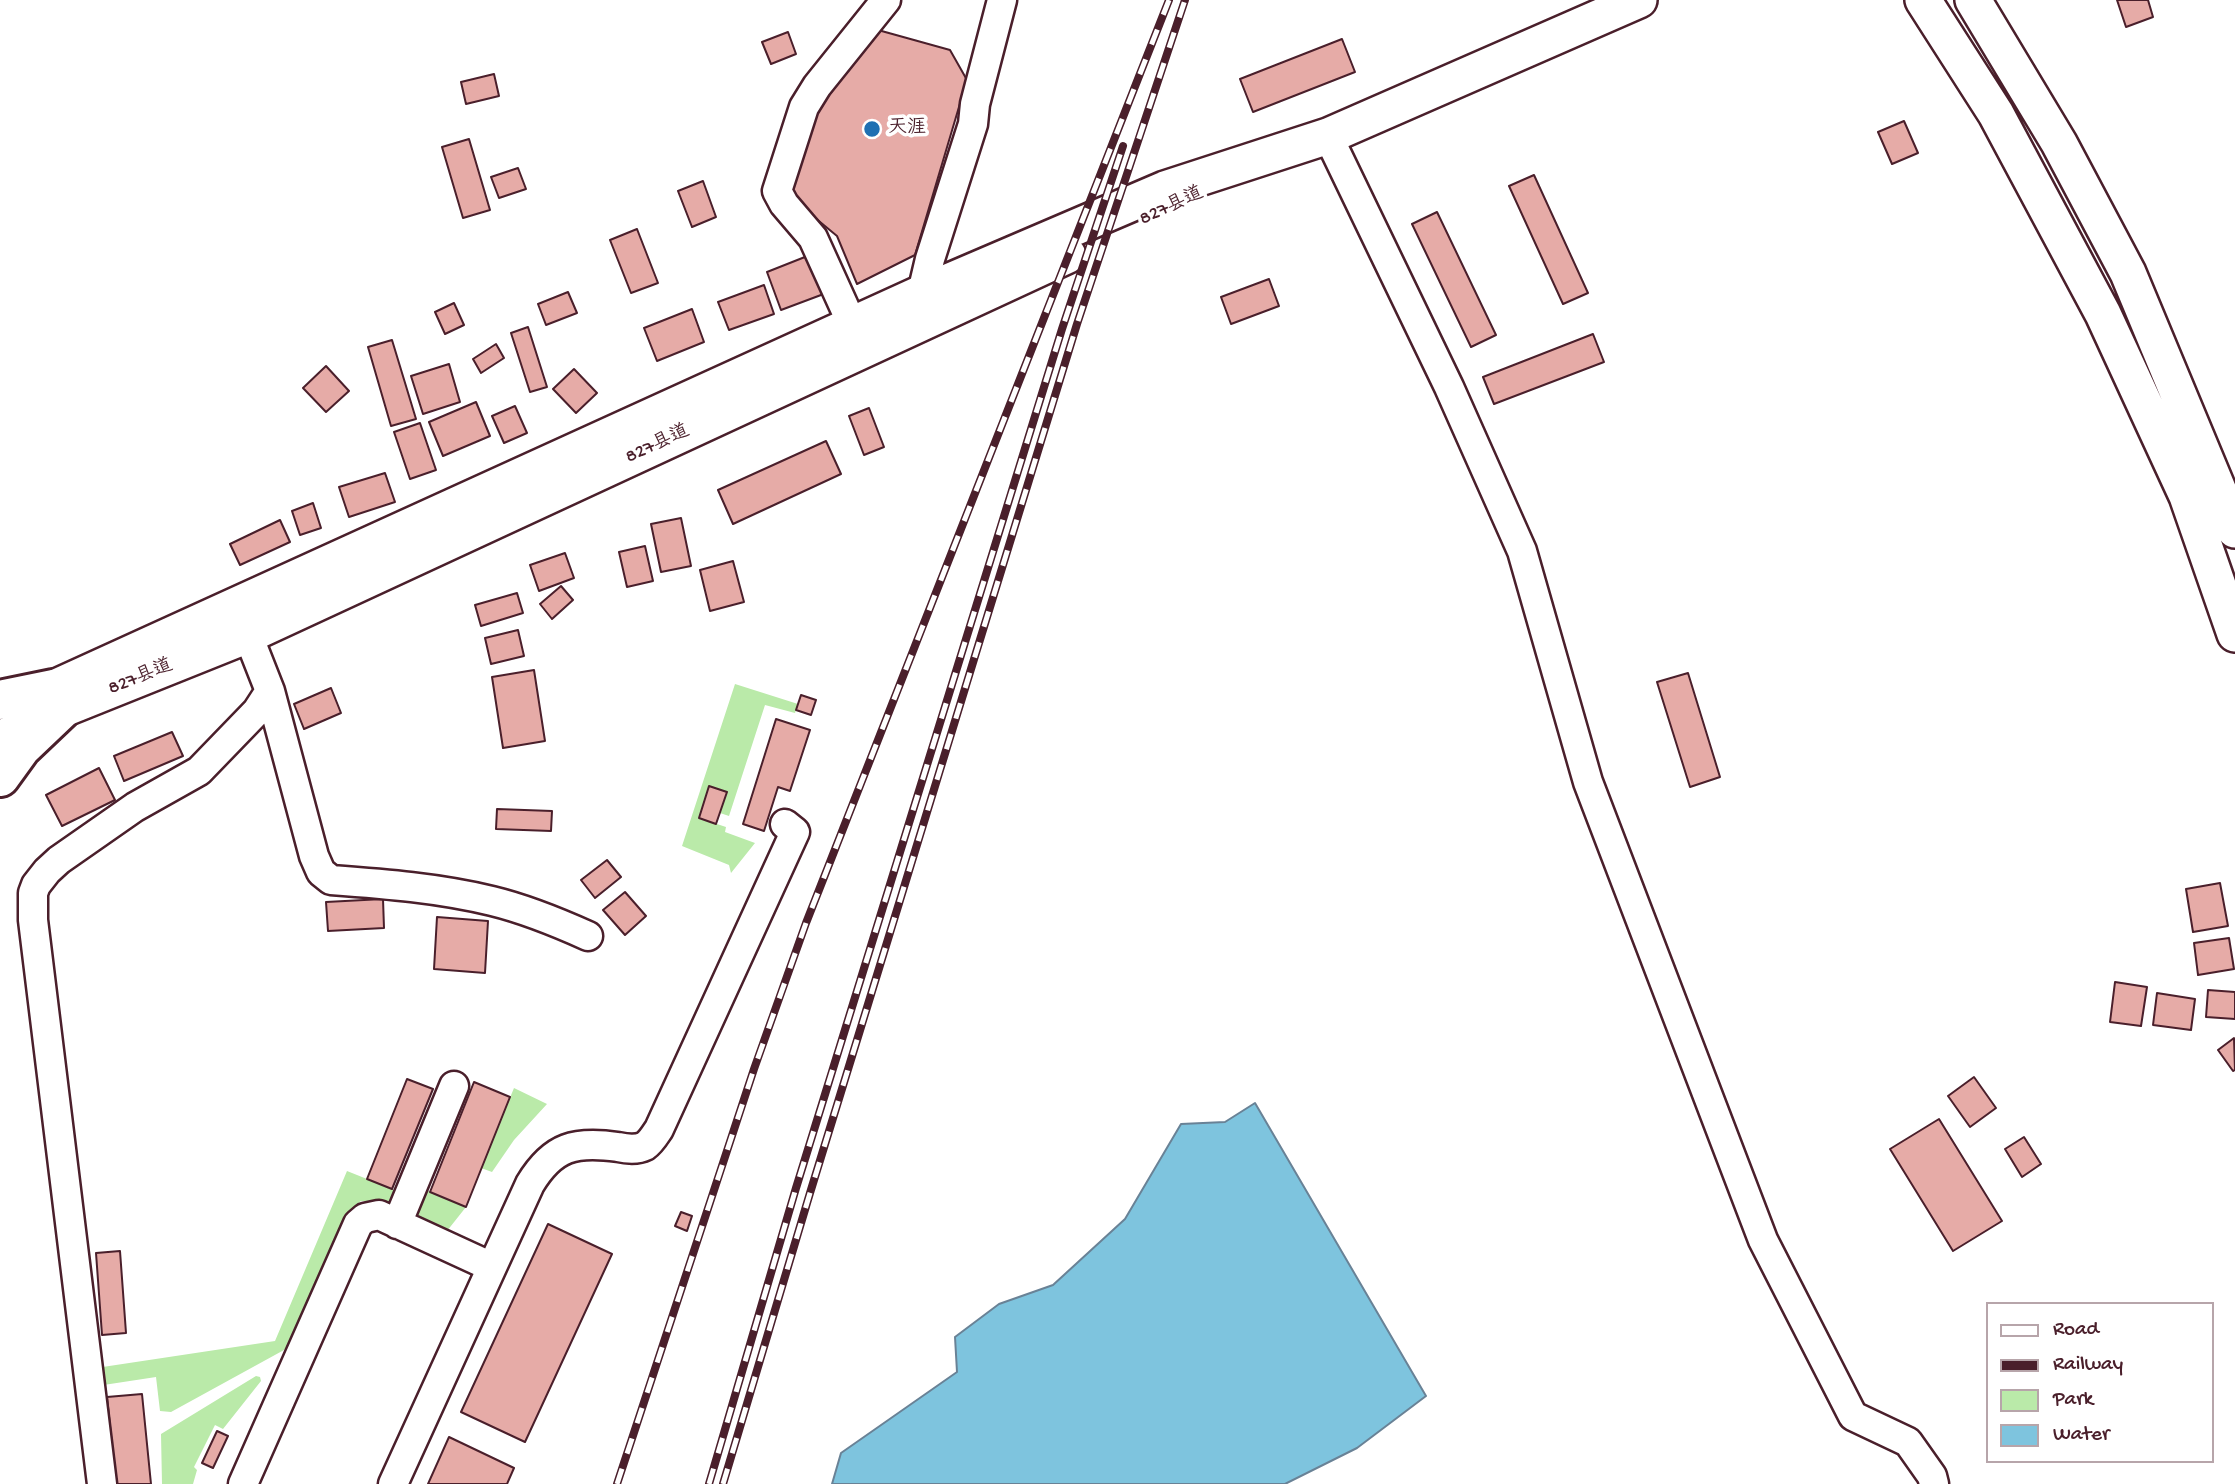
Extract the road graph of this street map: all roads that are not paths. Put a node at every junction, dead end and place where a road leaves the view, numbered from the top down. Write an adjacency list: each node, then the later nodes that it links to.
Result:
1 (886, 0): 10 (street)
2 (1002, 0): 9 (street)
3 (1639, 0): 8 (main road, 827县道)
4 (1973, 0): 7 (main road)
5 (1990, 0): 7 (street)
6 (1924, 6): 13 (main road)
7 (2017, 74): 11 (main road)
8 (1319, 139): 9 (main road, 827县道); 12 (main road, 827县道); 28 (street)
9 (922, 292): 10 (main road, 827县道)
10 (852, 324): 15 (main road, 827县道)
11 (2235, 530)
12 (248, 635): 14 (street); 15 (main road, 827县道)
13 (2235, 635)
14 (270, 691): 21 (street); 25 (street)
15 (57, 699): 16 (highway); 17 (main road, 827县道); 18 (main road, 827县道); 19 (highway)
16 (0, 700)
17 (0, 713)
18 (0, 739)
19 (0, 777)
20 (785, 824): 24 (street)
21 (588, 936)
22 (454, 1086): 23 (street)
23 (397, 1224): 24 (street); 26 (street)
24 (492, 1267): 27 (street)
25 (102, 1484)
26 (243, 1484)
27 (393, 1484)
28 (1934, 1484)

